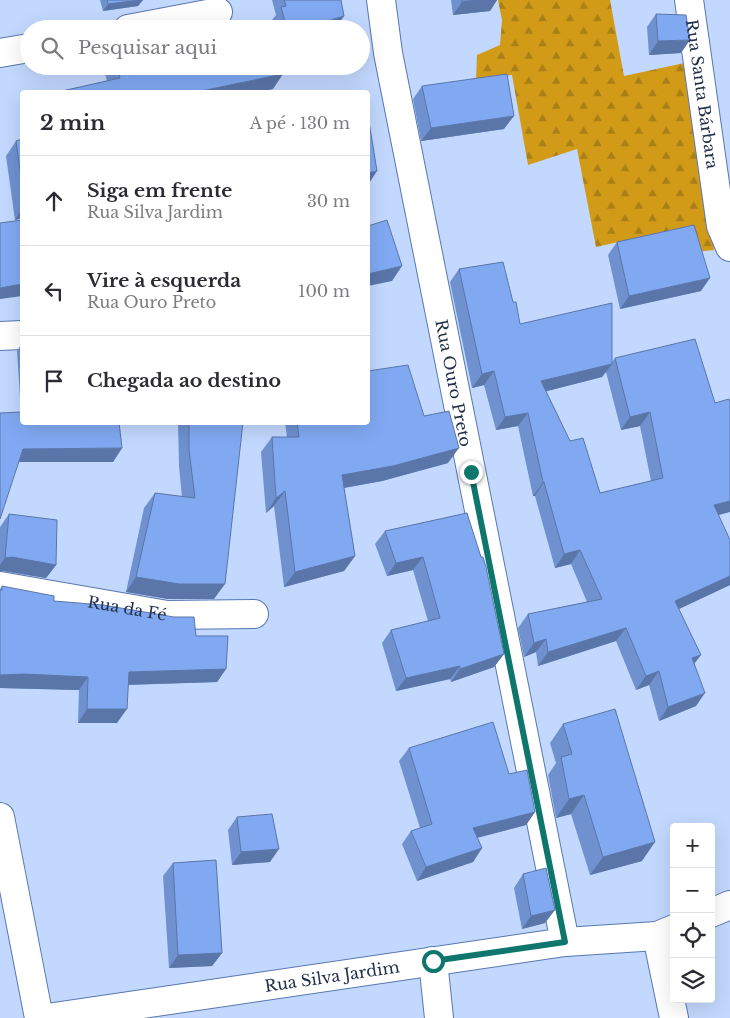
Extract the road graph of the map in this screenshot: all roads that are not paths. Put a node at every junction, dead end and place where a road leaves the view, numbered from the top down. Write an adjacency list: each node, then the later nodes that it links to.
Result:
1 (381, 0): 16 (street, Rua Ouro Preto)
2 (689, 0): 7 (street, Rua Santa Bárbara)
3 (218, 12): 4 (street)
4 (176, 20)
5 (20, 50): 6 (street)
6 (0, 53)
7 (730, 246)
8 (20, 335): 9 (street)
9 (0, 336)
10 (0, 586): 11 (street, Rua da Fé)
11 (254, 614)
12 (0, 817): 18 (street)
13 (730, 905): 14 (street)
14 (715, 911)
15 (665, 933): 16 (street, Rua Silva Jardim); 21 (street)
16 (565, 942): 17 (street, Rua Silva Jardim)
17 (433, 961): 19 (street, Rua Silva Jardim); 20 (street)
18 (39, 1018)
19 (47, 1018)
20 (439, 1018)
21 (674, 1018)

